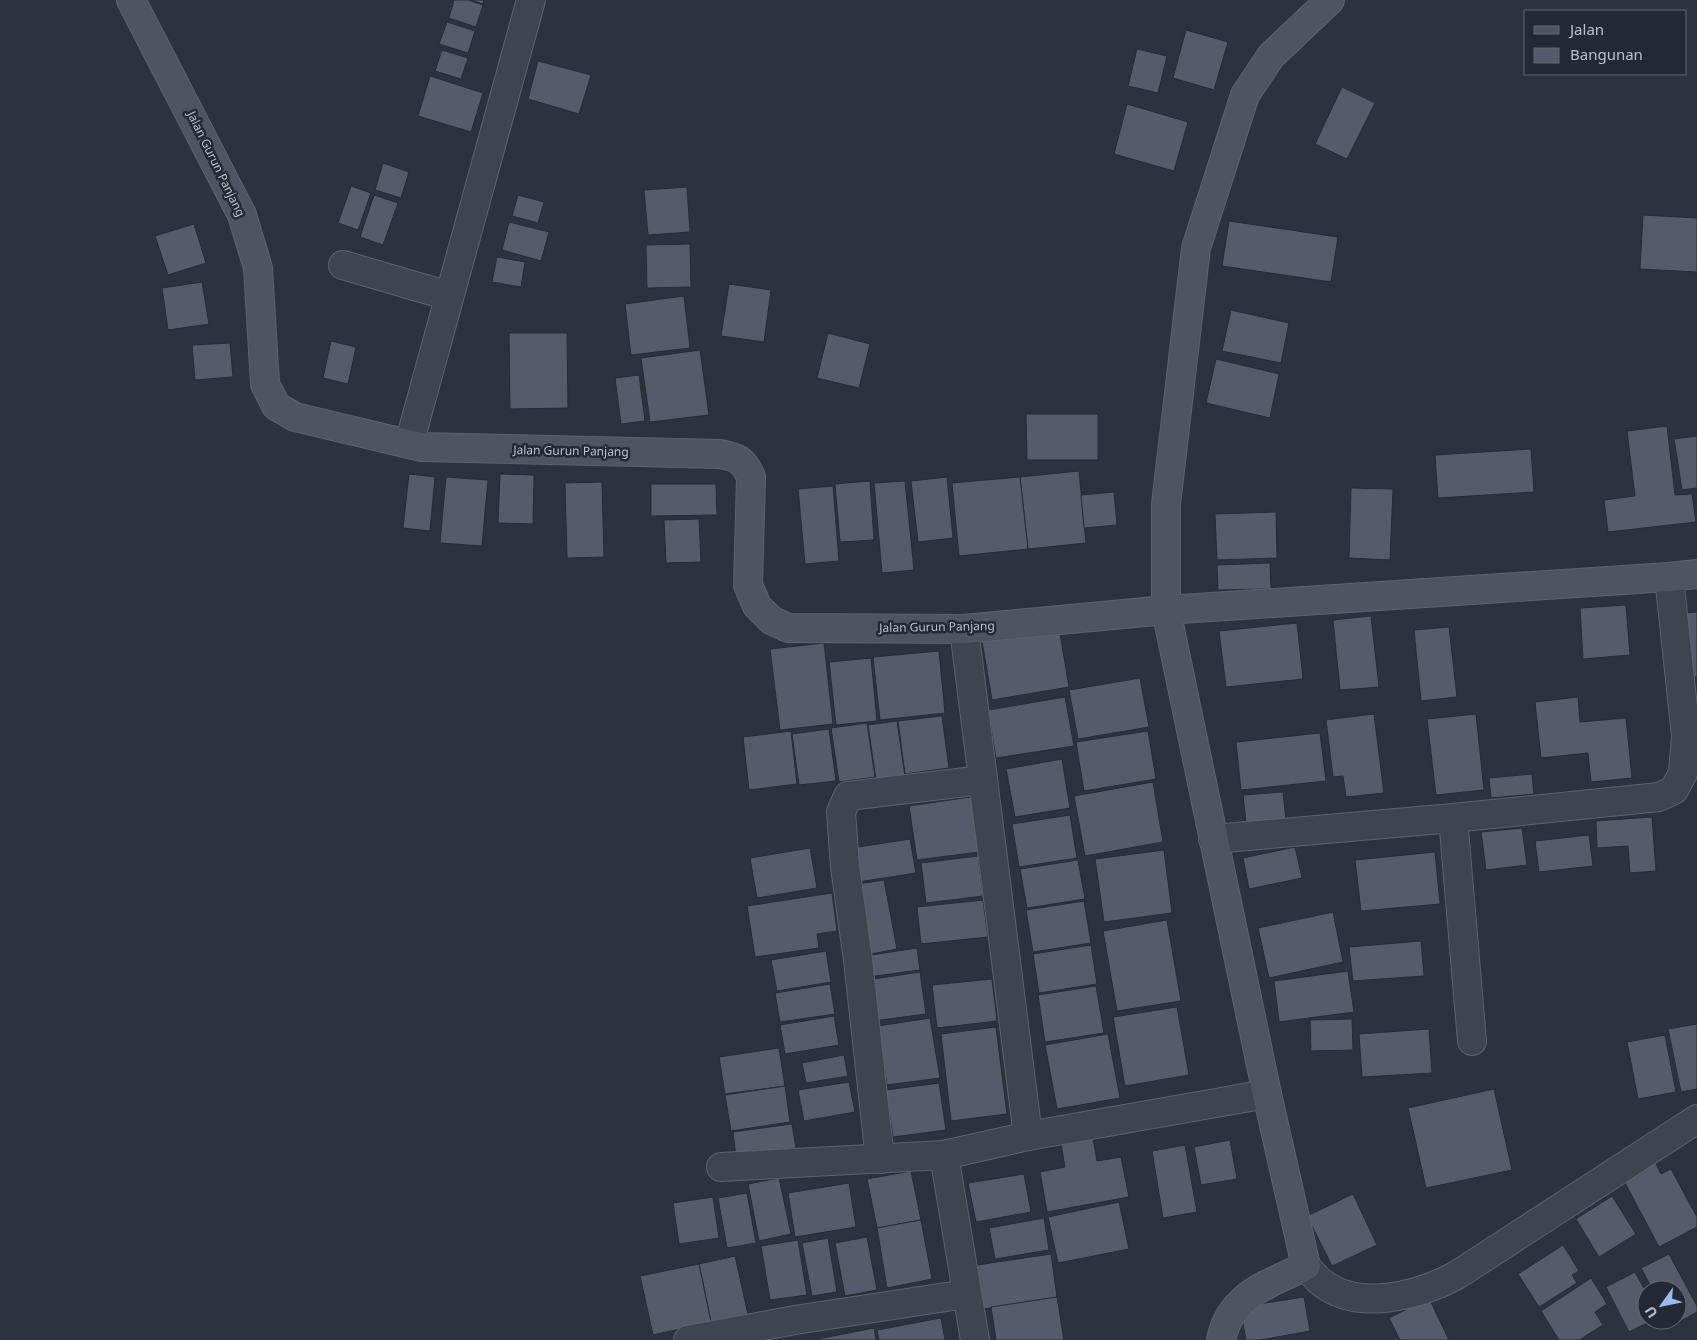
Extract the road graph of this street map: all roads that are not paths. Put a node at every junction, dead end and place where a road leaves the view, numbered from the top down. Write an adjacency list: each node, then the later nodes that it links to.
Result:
1 (131, 0): 6 (street, Jalan Gurun Panjang)
2 (531, 0): 5 (street)
3 (1330, 0): 9 (street)
4 (343, 265): 5 (street)
5 (449, 296): 6 (street)
6 (409, 444): 10 (street, Jalan Gurun Panjang)
7 (1697, 574): 8 (street, Jalan Gurun Panjang)
8 (1669, 577): 9 (street, Jalan Gurun Panjang); 12 (street)
9 (1166, 610): 10 (street, Jalan Gurun Panjang); 13 (street)
10 (964, 629): 11 (street)
11 (983, 780): 17 (street); 19 (street)
12 (1453, 818): 13 (street); 14 (street)
13 (1213, 839): 15 (street)
14 (1472, 1041)
15 (1267, 1094): 17 (street); 21 (street)
16 (1697, 1119): 21 (street)
17 (1028, 1136): 18 (street)
18 (944, 1155): 19 (street); 22 (street)
19 (880, 1159): 20 (street)
20 (720, 1166)
21 (1306, 1266): 26 (street)
22 (966, 1294): 23 (street); 25 (street)
23 (797, 1330): 24 (street)
24 (688, 1340)
25 (974, 1340)
26 (1221, 1340)

